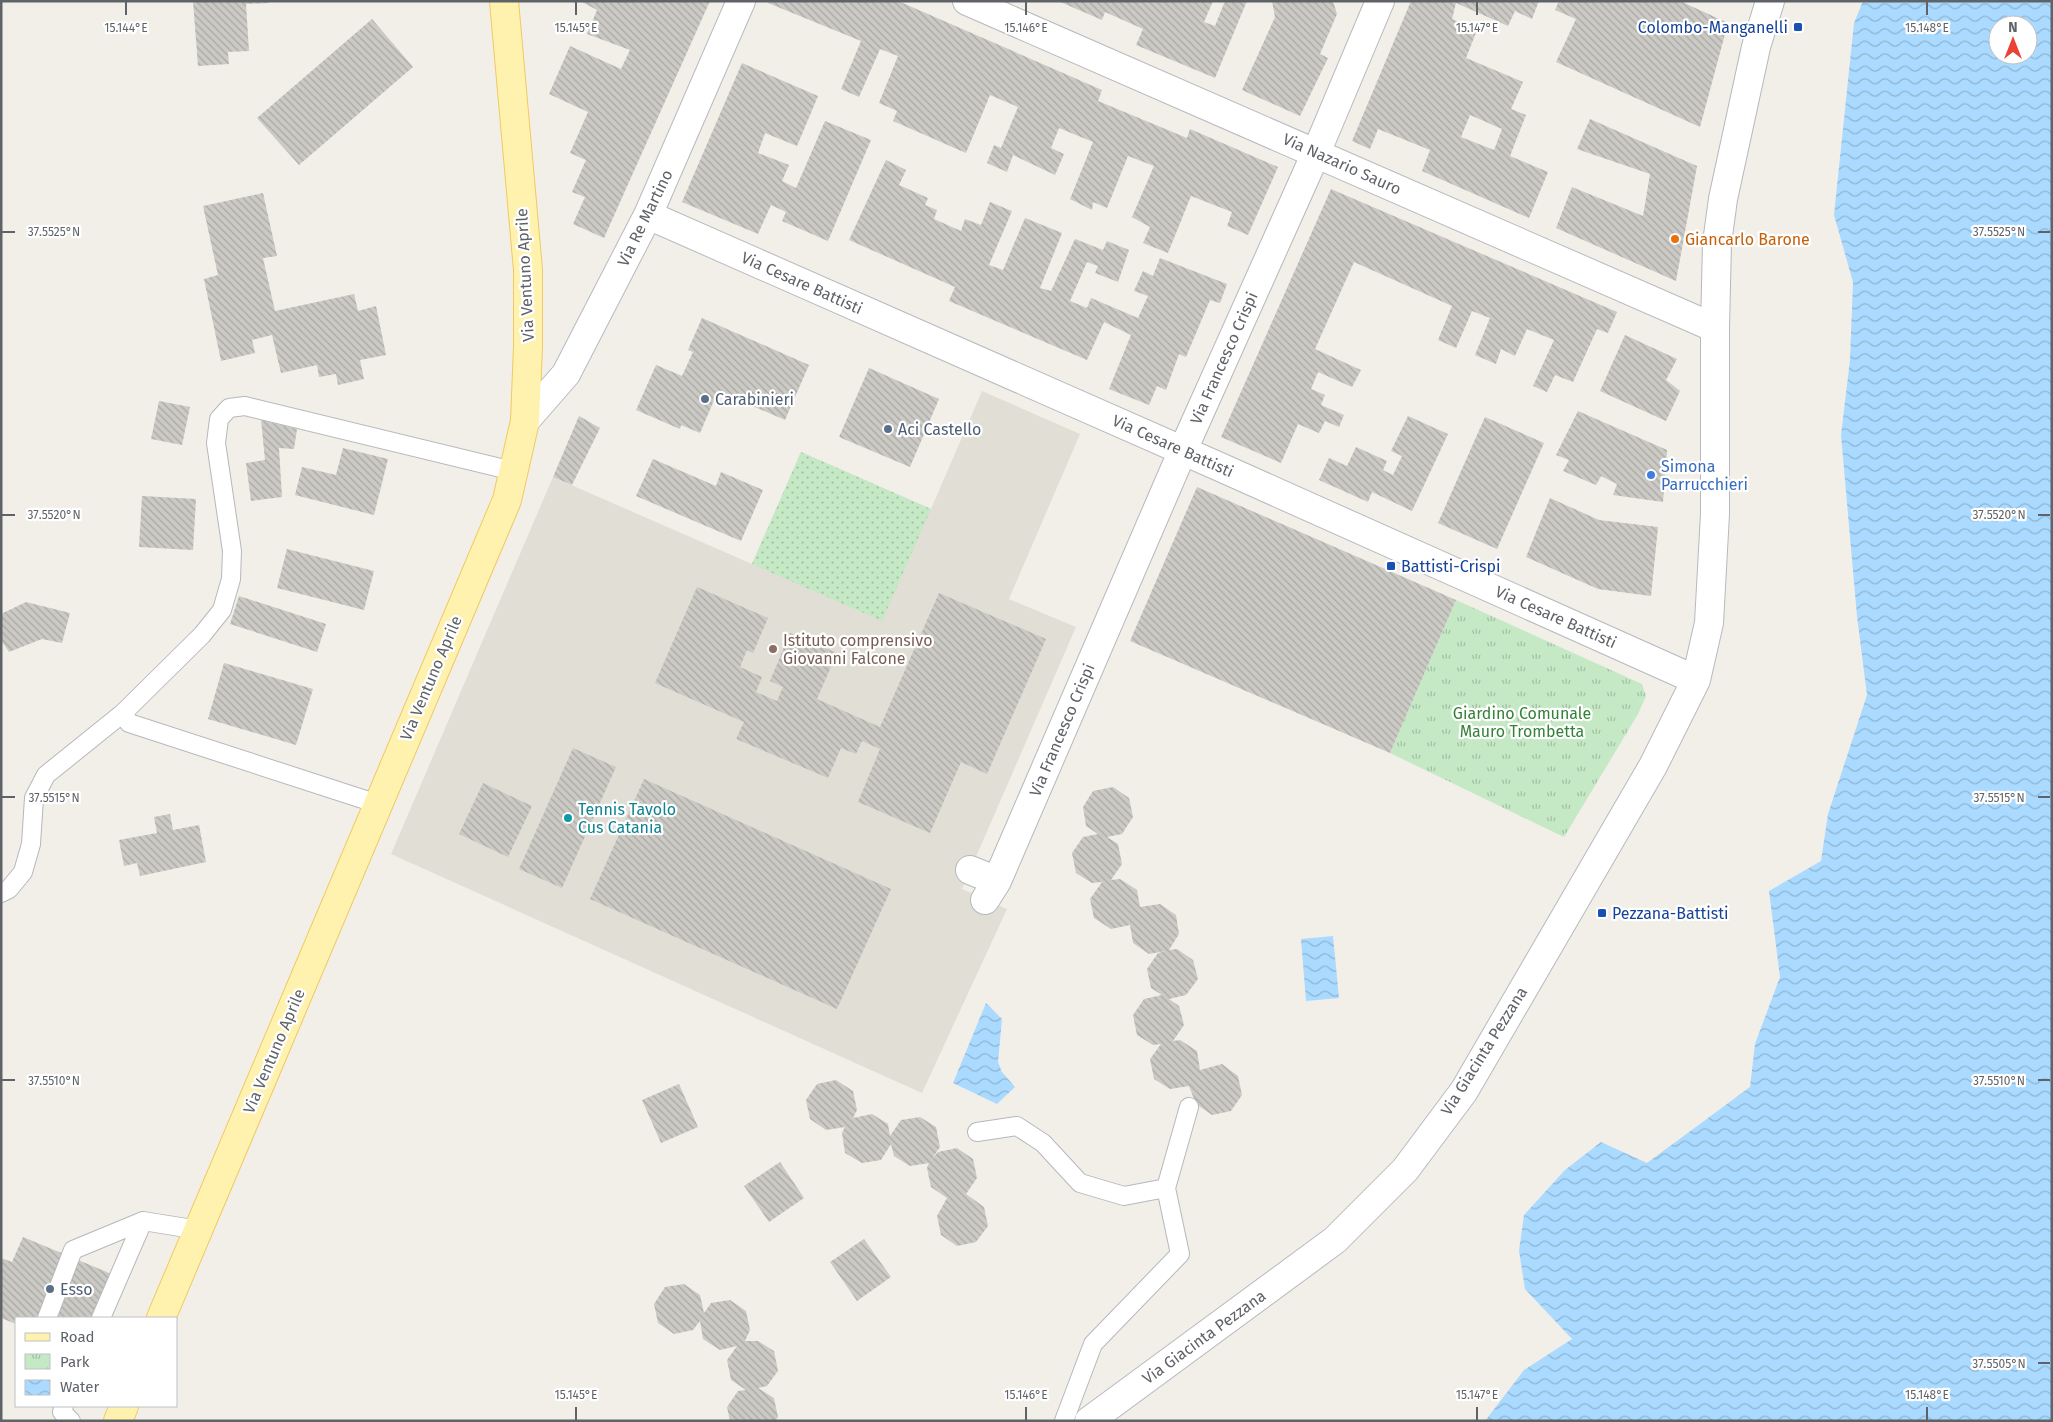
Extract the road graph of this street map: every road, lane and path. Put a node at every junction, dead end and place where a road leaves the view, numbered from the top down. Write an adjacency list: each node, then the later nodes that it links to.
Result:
1 (504, 1): 9 (main road, Via Ventuno Aprile)
2 (741, 1): 7 (main road, Via Re Martino)
3 (967, 1): 6 (main road, Via Nazario Sauro)
4 (1380, 1): 6 (main road, Via Francesco Crispi)
5 (1770, 1): 8 (main road, Via Giacinta Pezzana)
6 (1316, 153): 8 (main road, Via Nazario Sauro); 10 (main road, Via Francesco Crispi)
7 (648, 215): 9 (main road, Via Re Martino); 10 (main road, Via Cesare Battisti)
8 (1715, 328): 12 (main road, Via Giacinta Pezzana)
9 (525, 421): 11 (main road, Via Ventuno Aprile)
10 (1183, 450): 12 (main road, Via Cesare Battisti); 15 (main road, Via Francesco Crispi)
11 (513, 470): 13 (lane); 14 (main road, Via Ventuno Aprile)
12 (1696, 680): 28 (main road, Via Giacinta Pezzana)
13 (123, 713): 14 (lane); 16 (lane)
14 (378, 804): 21 (main road, Via Ventuno Aprile)
15 (970, 870)
16 (1, 893)
17 (1188, 1107): 19 (lane)
18 (977, 1132): 19 (lane)
19 (1166, 1188): 27 (lane)
20 (143, 1221): 21 (lane); 22 (lane); 23 (lane)
21 (199, 1230): 24 (main road, Via Ventuno Aprile)
22 (47, 1317)
23 (101, 1317)
24 (161, 1317)
25 (124, 1407): 26 (main road)
26 (118, 1421)
27 (1064, 1421)
28 (1089, 1421)

